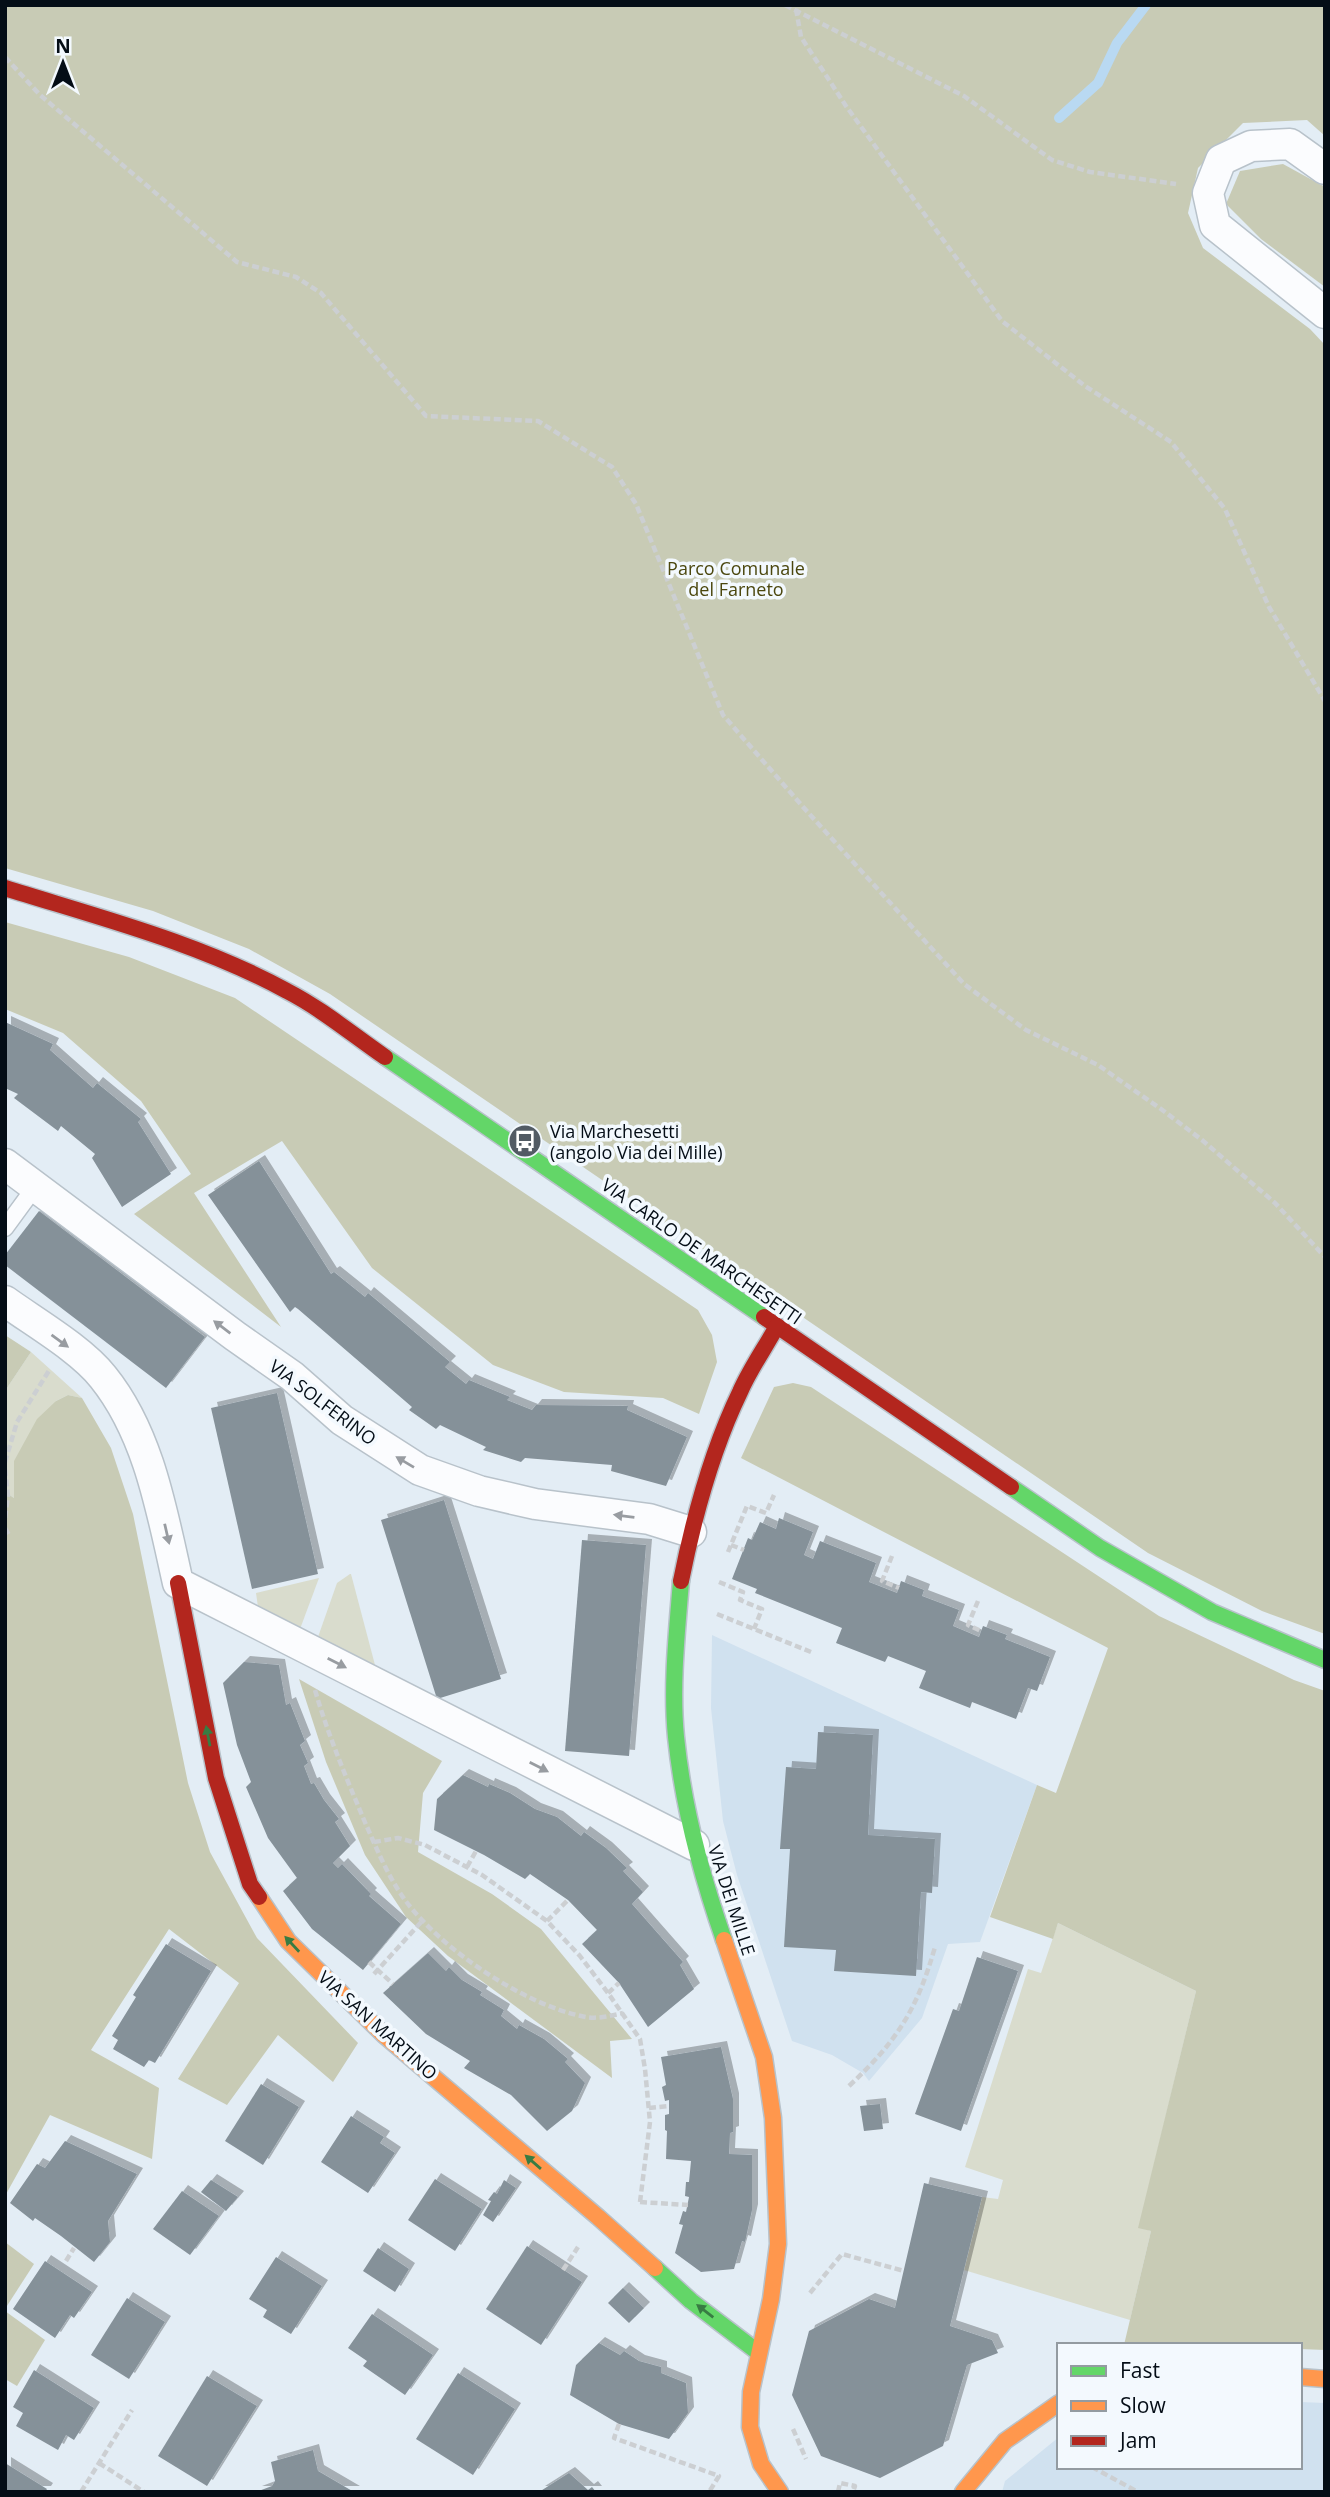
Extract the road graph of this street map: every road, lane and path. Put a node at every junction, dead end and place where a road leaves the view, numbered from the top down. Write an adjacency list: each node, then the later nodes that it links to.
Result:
1 (785, 5): 2 (path)
2 (796, 9): 5 (path); 7 (path)
3 (5, 57): 12 (path)
4 (1325, 169): 5 (street)
5 (1208, 193): 6 (street)
6 (1325, 313)
7 (1325, 701)
8 (5, 888): 14 (street, VIA CARLO DE MARCHESETTI)
9 (5, 1164): 10 (street, VIA SOLFERINO)
10 (35, 1187): 11 (lane); 21 (street, VIA SOLFERINO, one-way to 10)
11 (5, 1228)
12 (1325, 1257)
13 (5, 1301): 28 (street, VIA SAN MARTINO, one-way to 28)
14 (777, 1326): 21 (street, VIA DEI MILLE); 35 (street, VIA CARLO DE MARCHESETTI)
15 (54, 1363): 16 (path)
16 (5, 1462)
17 (5, 1469): 19 (path)
18 (774, 1496): 23 (path)
19 (5, 1519)
20 (5, 1528): 22 (path)
21 (691, 1532): 38 (street, VIA DEI MILLE)
22 (9, 1535)
23 (731, 1545): 24 (path); 26 (path)
24 (744, 1550)
25 (892, 1556): 29 (path)
26 (726, 1557)
27 (717, 1581): 32 (path)
28 (178, 1583): 38 (street, one-way to 38); 62 (street, VIA SAN MARTINO, one-way to 28)
29 (899, 1588)
30 (978, 1601): 33 (path)
31 (719, 1614): 32 (path)
32 (754, 1629): 34 (path)
33 (981, 1631)
34 (811, 1652)
35 (1325, 1660)
36 (312, 1678): 37 (path)
37 (374, 1842): 40 (path); 42 (path)
38 (694, 1845): 62 (street, VIA DEI MILLE)
39 (477, 1851): 40 (path)
40 (467, 1867): 43 (path)
41 (568, 1900): 43 (path)
42 (423, 1920): 46 (path); 51 (path)
43 (547, 1922): 50 (path)
44 (935, 1947): 52 (path)
45 (369, 1962): 46 (path)
46 (378, 1970): 47 (path); 49 (path)
47 (369, 1980)
48 (619, 1983): 50 (path)
49 (393, 1984)
50 (608, 1993): 51 (path)
51 (623, 2013): 54 (path)
52 (849, 2086)
53 (669, 2106): 54 (path)
54 (649, 2108): 56 (path)
55 (630, 2202): 56 (path)
56 (640, 2202): 57 (path)
57 (688, 2205)
58 (74, 2248): 59 (path)
59 (66, 2262)
60 (904, 2270): 61 (path)
61 (806, 2300)
62 (759, 2353): 75 (street, VIA DEI MILLE)
63 (1302, 2377): 64 (street)
64 (1325, 2379)
65 (1057, 2404): 78 (street)
66 (132, 2410): 69 (path)
67 (789, 2421): 70 (path)
68 (619, 2424): 74 (path)
69 (99, 2463): 72 (path); 73 (path)
70 (810, 2468)
71 (1096, 2469): 79 (path)
72 (81, 2492)
73 (144, 2492)
74 (709, 2492)
75 (780, 2492)
76 (838, 2492): 77 (path)
77 (853, 2492)
78 (963, 2492)
79 (1138, 2492)

